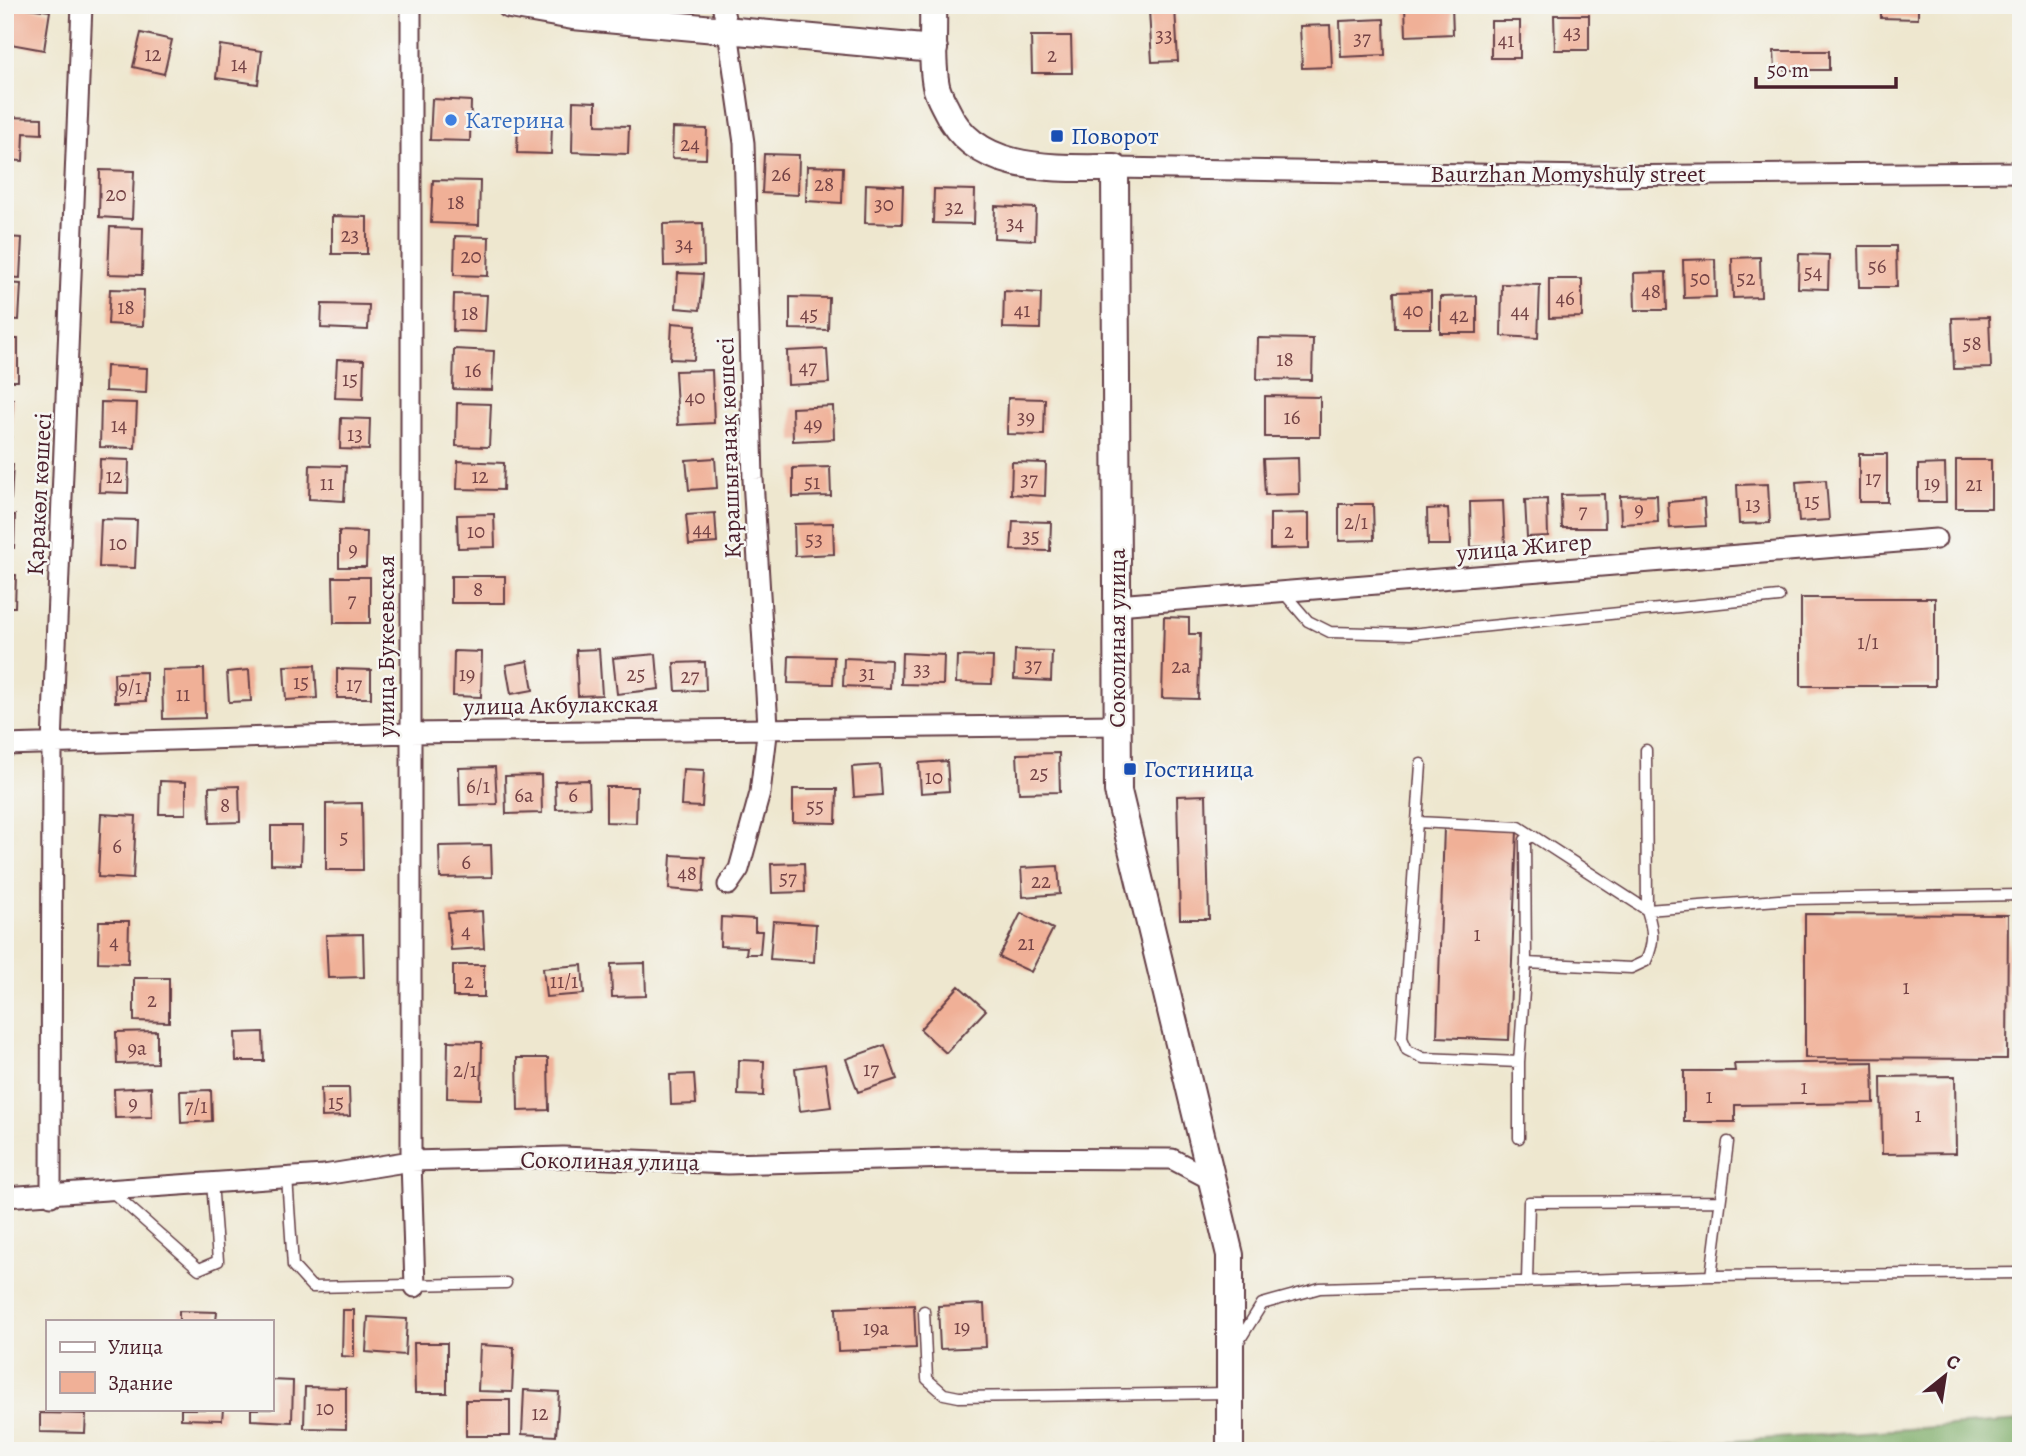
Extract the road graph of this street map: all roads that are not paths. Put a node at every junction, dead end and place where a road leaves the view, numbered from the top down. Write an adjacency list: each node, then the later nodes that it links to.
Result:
1 (82, 5): 17 (street, Қаракөл көшесі)
2 (411, 5): 16 (street, улица Букеевская)
3 (510, 5): 6 (street)
4 (722, 5): 6 (street, Қарашығанақ көшесі)
5 (933, 5): 7 (street)
6 (728, 31): 7 (street); 15 (street, Қарашығанақ көшесі)
7 (934, 49): 8 (street)
8 (1115, 168): 9 (street, Baurzhan Momyshuly street); 13 (street, Соколиная улица)
9 (2021, 172)
10 (1936, 539): 11 (street, улица Жигер)
11 (1283, 592): 12 (lane); 13 (street, улица Жигер)
12 (1779, 597)
13 (1117, 605): 14 (street, Соколиная улица)
14 (1118, 725): 15 (street, улица Акбулакская); 32 (street, Соколиная улица)
15 (768, 726): 16 (street, улица Акбулакская); 23 (street, Қарашығанақ көшесі)
16 (410, 733): 17 (street, улица Акбулакская); 30 (street, улица Букеевская)
17 (52, 744): 18 (street, улица Акбулакская); 35 (street, Қаракөл көшесі)
18 (5, 745)
19 (1646, 750): 25 (lane)
20 (1421, 764): 21 (lane)
21 (1417, 822): 22 (lane); 27 (lane)
22 (1533, 836): 25 (lane); 26 (lane)
23 (728, 885)
24 (2021, 895): 25 (lane)
25 (1647, 910): 26 (lane)
26 (1526, 963): 27 (lane)
27 (1519, 1062): 28 (lane)
28 (1519, 1138)
29 (1728, 1142): 37 (lane)
30 (411, 1161): 31 (street, Соколиная улица); 32 (street, Соколиная улица); 42 (street, улица Букеевская)
31 (287, 1177): 33 (street, Соколиная улица); 42 (lane)
32 (1212, 1180): 44 (street, Соколиная улица)
33 (212, 1182): 34 (street, Соколиная улица); 34 (lane)
34 (109, 1190): 35 (street, Соколиная улица)
35 (51, 1196): 36 (street, Соколиная улица)
36 (5, 1197)
37 (1720, 1201): 39 (lane); 40 (lane)
38 (2021, 1273): 39 (lane)
39 (1711, 1276): 40 (lane)
40 (1527, 1282): 44 (lane)
41 (506, 1283): 42 (lane)
42 (415, 1287)
43 (924, 1311): 45 (lane)
44 (1229, 1357): 45 (street, Соколиная улица)
45 (1229, 1393): 46 (street, Соколиная улица)
46 (1230, 1451)

